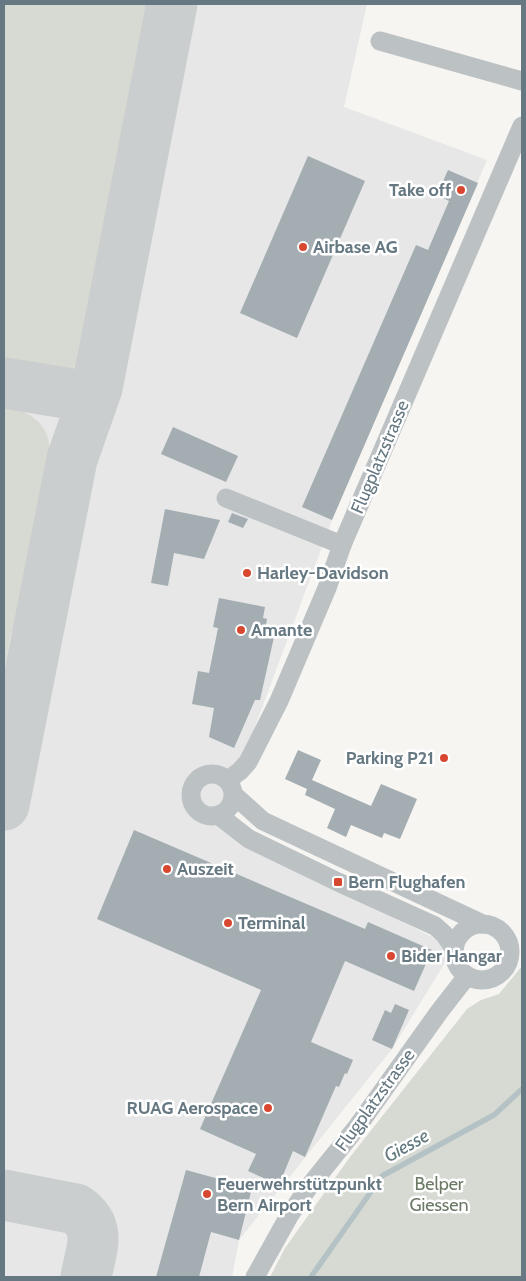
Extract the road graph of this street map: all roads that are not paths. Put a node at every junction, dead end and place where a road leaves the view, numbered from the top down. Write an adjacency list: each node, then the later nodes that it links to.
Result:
1 (380, 41): 2 (street)
2 (522, 81)
3 (522, 126): 5 (street, Flugplatzstrasse)
4 (226, 498): 5 (street)
5 (342, 545): 6 (street, Flugplatzstrasse)
6 (231, 788): 7 (street); 7 (street); 8 (street)
7 (218, 816): 9 (street)
8 (483, 924): 9 (street); 10 (street)
9 (454, 948): 10 (street)
10 (467, 976): 11 (street, Flugplatzstrasse)
11 (255, 1277)

